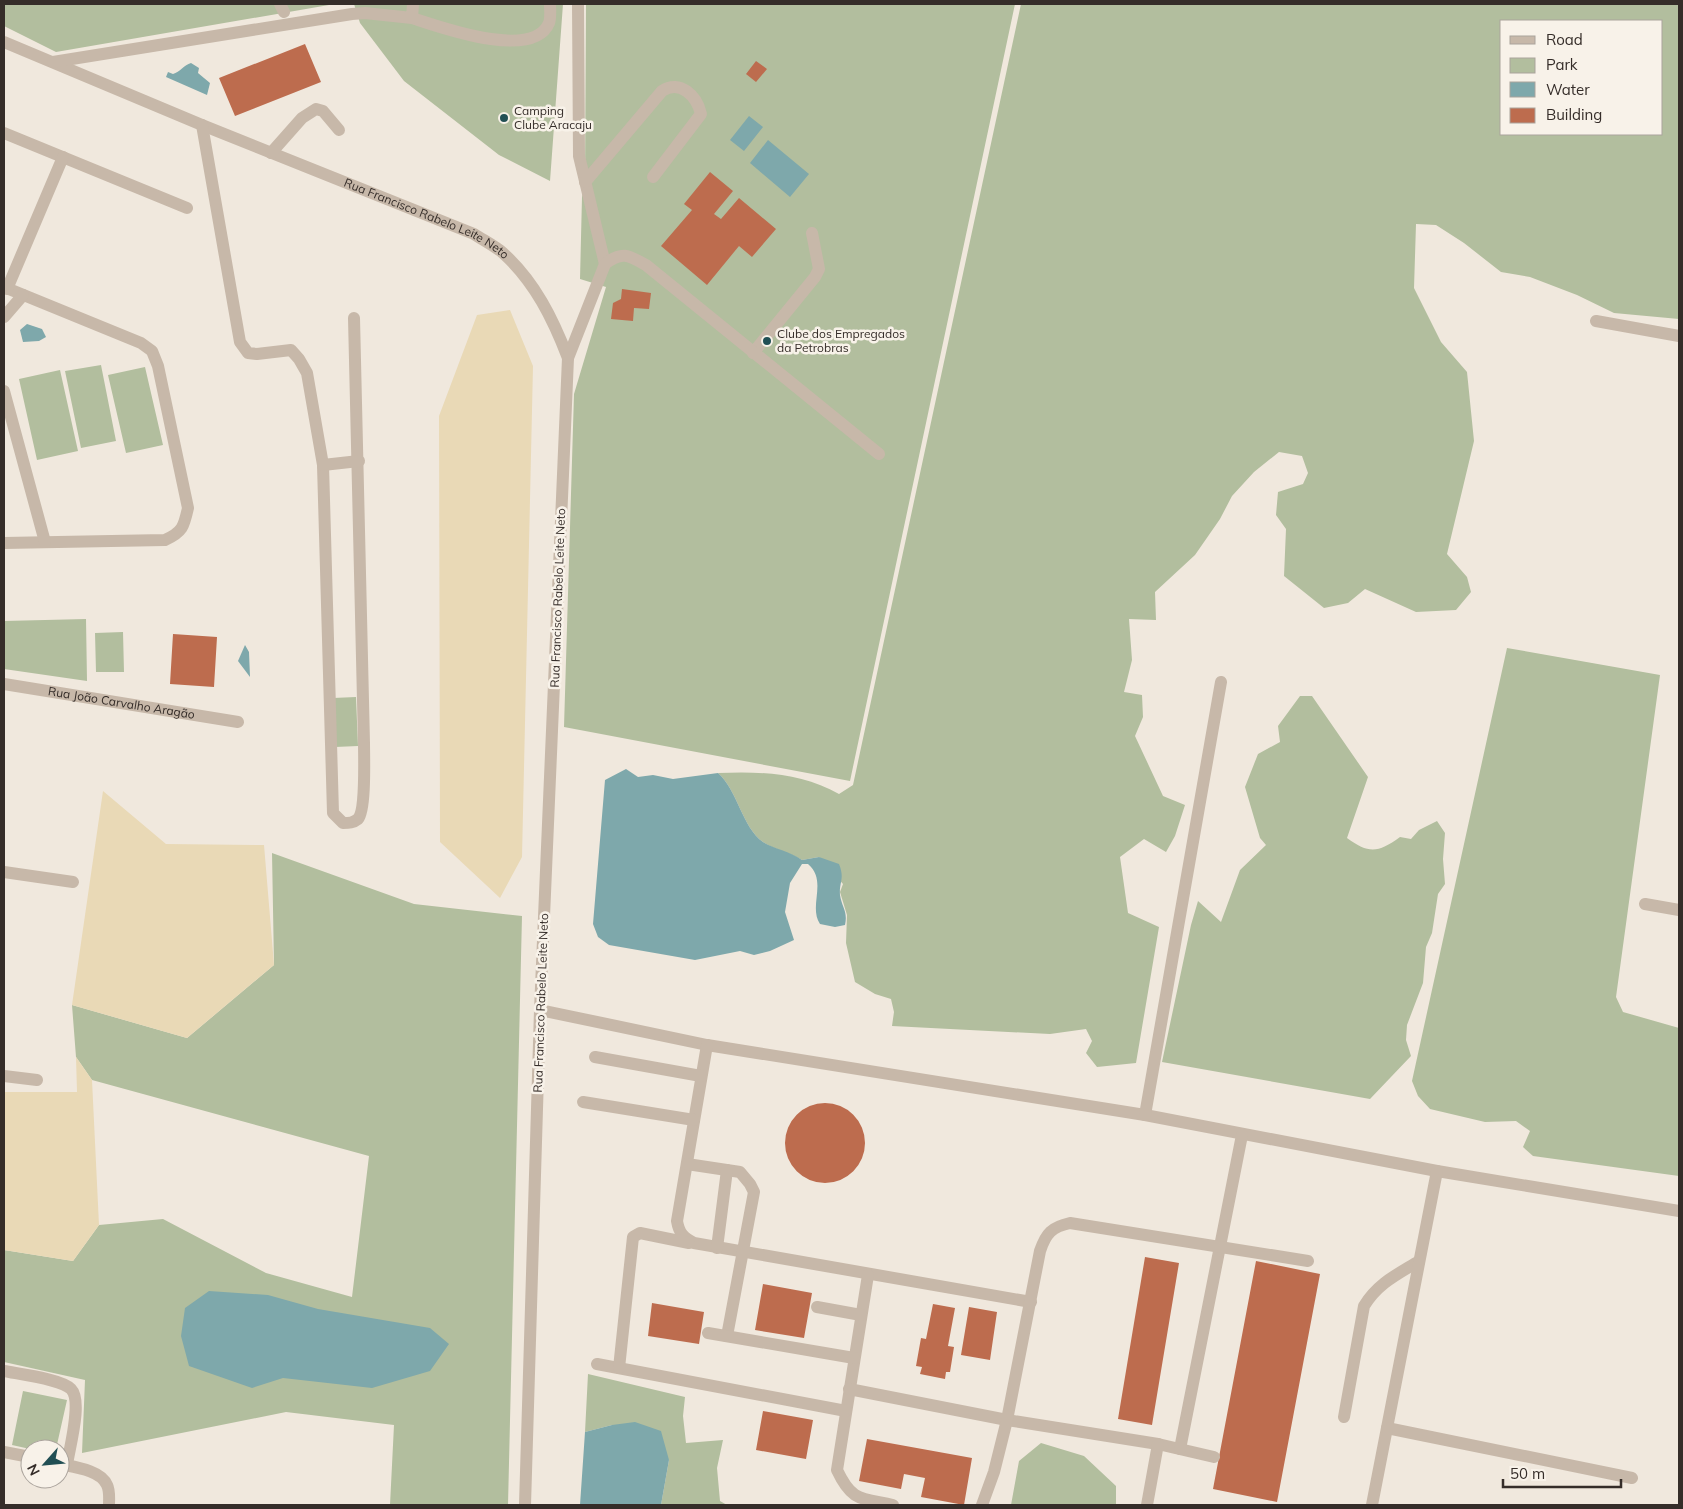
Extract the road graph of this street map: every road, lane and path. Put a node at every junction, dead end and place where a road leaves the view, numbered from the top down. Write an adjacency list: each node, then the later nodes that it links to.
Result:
1 (413, 4): 4 (street)
2 (550, 4): 4 (street)
3 (578, 4): 13 (street)
4 (412, 18): 6 (street)
5 (4, 42): 6 (street, Rua Francisco Rabelo Leite Neto)
6 (52, 62): 7 (street, Rua Francisco Rabelo Leite Neto)
7 (202, 125): 10 (street, Rua Francisco Rabelo Leite Neto); 28 (street)
8 (339, 130): 10 (street)
9 (4, 133): 11 (street)
10 (271, 153): 24 (street, Rua Francisco Rabelo Leite Neto)
11 (63, 157): 14 (street); 17 (street)
12 (654, 177): 13 (street)
13 (585, 182): 16 (street)
14 (187, 208)
15 (812, 233): 23 (street)
16 (605, 264): 23 (street); 24 (street)
17 (5, 288): 18 (street)
18 (23, 295): 19 (street); 29 (street)
19 (4, 317)
20 (354, 318): 27 (street)
21 (1596, 321): 22 (street)
22 (1679, 336)
23 (753, 353): 26 (street)
24 (568, 358): 38 (street, Rua Francisco Rabelo Leite Neto)
25 (4, 391): 29 (street)
26 (879, 454)
27 (359, 461): 28 (street); 28 (street)
28 (323, 465)
29 (45, 542): 30 (street)
30 (4, 543)
31 (1221, 682): 45 (street)
32 (4, 684): 33 (street, Rua João Carvalho Aragão)
33 (238, 722)
34 (4, 872): 35 (street)
35 (73, 882)
36 (1645, 904): 37 (street)
37 (1679, 910)
38 (540, 1010): 39 (street); 82 (street, Rua Francisco Rabelo Leite Neto)
39 (707, 1045): 42 (street); 45 (street)
40 (595, 1057): 42 (street)
41 (4, 1076): 43 (street)
42 (702, 1076): 46 (street)
43 (37, 1080)
44 (583, 1102): 46 (street)
45 (1145, 1115): 47 (street)
46 (694, 1120): 48 (street)
47 (1242, 1135): 50 (street); 53 (street)
48 (687, 1164): 49 (street); 52 (street)
49 (727, 1170): 54 (street); 55 (street)
50 (1437, 1171): 51 (street); 57 (street)
51 (1679, 1211)
52 (694, 1244): 54 (street); 66 (street)
53 (1219, 1247): 56 (street); 59 (street); 75 (street)
54 (717, 1248): 55 (street)
55 (743, 1252): 58 (street); 63 (street)
56 (1308, 1261)
57 (1419, 1261): 70 (street); 72 (street)
58 (868, 1274): 59 (street); 61 (street)
59 (1031, 1302): 71 (street)
60 (817, 1307): 61 (street)
61 (861, 1314): 64 (street)
62 (708, 1333): 63 (street)
63 (727, 1336): 64 (street)
64 (854, 1358): 68 (street)
65 (597, 1364): 66 (street)
66 (619, 1368): 69 (street)
67 (4, 1371): 73 (street)
68 (849, 1389): 69 (street); 71 (street)
69 (846, 1411): 83 (street)
70 (1344, 1417)
71 (1007, 1420): 74 (street); 84 (street)
72 (1387, 1428): 80 (street); 86 (street)
73 (69, 1439)
74 (1158, 1444): 75 (street); 85 (street)
75 (1180, 1449): 78 (street)
76 (4, 1452): 77 (street)
77 (20, 1455)
78 (1214, 1457)
79 (70, 1467): 81 (street)
80 (1632, 1478)
81 (109, 1505)
82 (525, 1505)
83 (893, 1505)
84 (982, 1505)
85 (1146, 1505)
86 (1372, 1505)

